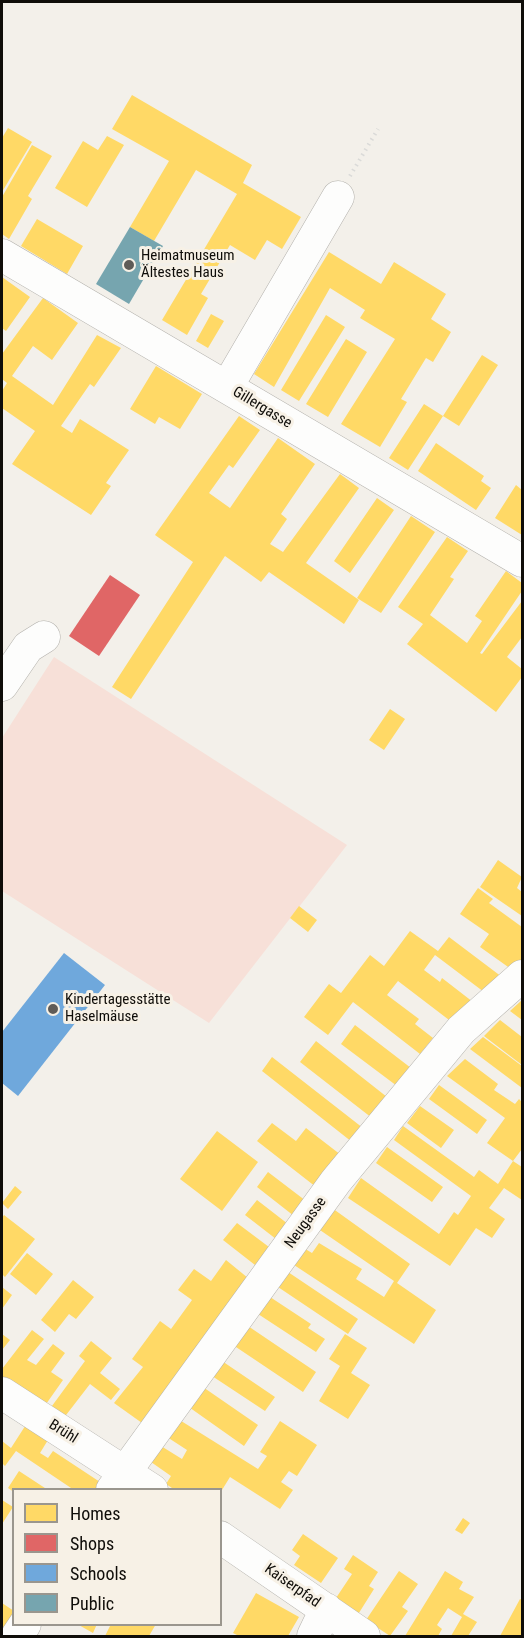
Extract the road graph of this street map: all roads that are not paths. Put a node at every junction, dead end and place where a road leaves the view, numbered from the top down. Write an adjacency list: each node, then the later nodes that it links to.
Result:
1 (338, 197): 3 (street)
2 (2, 255): 3 (street, Gillergasse)
3 (227, 387): 4 (street, Gillergasse)
4 (522, 561)
5 (44, 637): 6 (street)
6 (2, 685)
7 (522, 976): 9 (street, Neugasse)
8 (2, 1392): 9 (street, Brühl)
9 (118, 1480): 10 (street)
10 (145, 1488)
11 (222, 1539): 12 (street, Kaiserpfad)
12 (319, 1623): 13 (street, Kaiserpfad)
13 (364, 1636)

